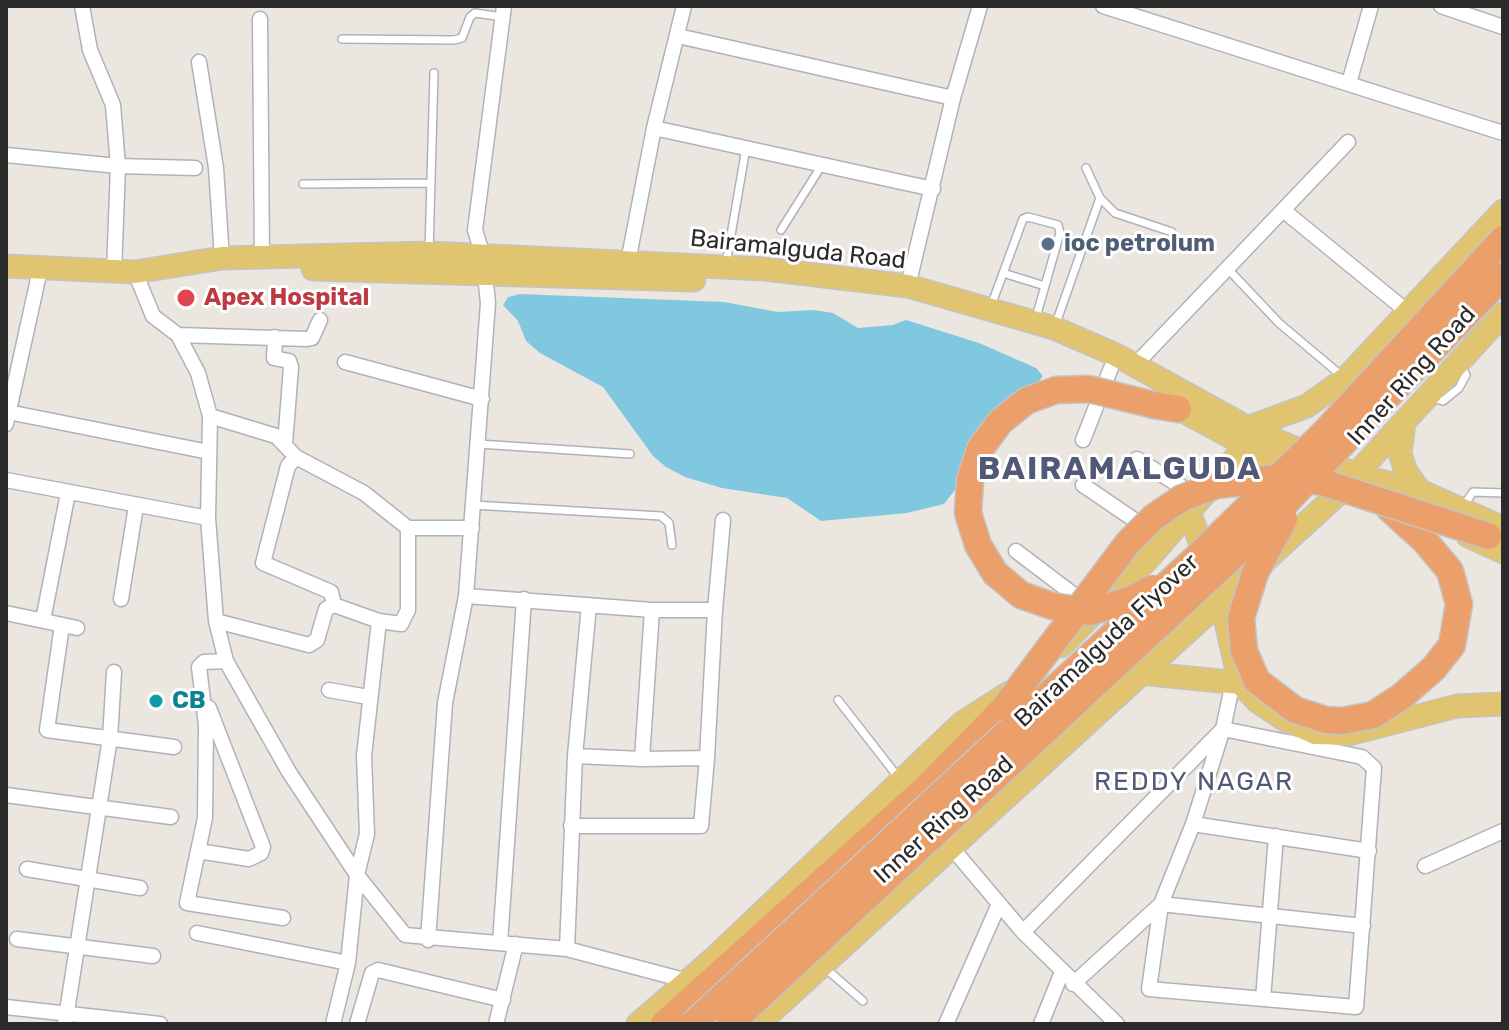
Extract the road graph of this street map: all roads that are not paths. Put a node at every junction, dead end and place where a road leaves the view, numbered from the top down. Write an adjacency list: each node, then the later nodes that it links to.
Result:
1 (82, 6): 22 (street)
2 (684, 6): 10 (street)
3 (980, 6): 15 (street)
4 (1103, 6): 14 (street)
5 (1371, 6): 14 (street)
6 (1441, 6): 9 (street)
7 (503, 11): 11 (lane); 39 (street)
8 (260, 19): 36 (street)
9 (1503, 27)
10 (678, 36): 15 (street); 16 (street)
11 (342, 39)
12 (199, 62): 35 (street)
13 (434, 73): 25 (lane)
14 (1349, 83): 17 (street)
15 (953, 98): 27 (street)
16 (654, 128): 19 (street); 37 (street)
17 (1503, 133)
18 (1348, 142): 29 (street)
19 (746, 148): 21 (street); 41 (lane)
20 (6, 155): 22 (street)
21 (822, 165): 27 (street); 31 (lane)
22 (118, 166): 23 (street); 45 (street)
23 (195, 168)
24 (1086, 168): 28 (lane)
25 (431, 183): 26 (lane); 34 (lane)
26 (303, 184)
27 (933, 189): 48 (street)
28 (1100, 198): 32 (lane); 54 (lane)
29 (1283, 210): 42 (street); 50 (street)
30 (1503, 211): 50 (main road)
31 (781, 230)
32 (1172, 232)
33 (1503, 239): 95 (highway, Bairamalguda Flyover, bridge)
34 (429, 253): 36 (main road, Bairamalguda Road); 39 (main road, Bairamalguda Road)
35 (222, 258): 36 (main road, Bairamalguda Road); 38 (main road, Bairamalguda Road)
36 (262, 258)
37 (628, 262): 41 (main road, Bairamalguda Road); 43 (main road, Bairamalguda Road)
38 (195, 264): 39 (main road, Bairamalguda Road); 45 (main road, Bairamalguda Road)
39 (484, 265): 43 (main road, Bairamalguda Road); 61 (street)
40 (6, 266): 44 (main road, Bairamalguda Road)
41 (726, 267): 48 (main road, Bairamalguda Road)
42 (1227, 268): 58 (street); 60 (lane)
43 (562, 269): 52 (main road, Bairamalguda Road)
44 (40, 270): 45 (main road, Bairamalguda Road); 64 (street)
45 (124, 272): 55 (street)
46 (1003, 273): 49 (lane); 49 (lane); 52 (lane)
47 (1503, 276): 78 (highway, Bairamalguda Flyover, bridge)
48 (908, 286): 52 (main road, Bairamalguda Road)
49 (1045, 286): 54 (lane)
50 (1409, 313): 60 (main road)
51 (1503, 314): 65 (main road, Inner Ring Road)
52 (994, 315): 54 (main road, Bairamalguda Road); 59 (main road, Bairamalguda Road)
53 (320, 320): 56 (street)
54 (1044, 326): 58 (main road, Bairamalguda Road)
55 (178, 335): 56 (street); 63 (street)
56 (275, 337): 68 (street)
57 (345, 362): 61 (street)
58 (1134, 366): 66 (main road, Bairamalguda Road)
59 (1111, 368): 62 (main road, Bairamalguda Road); 67 (street)
60 (1347, 377): 65 (main road); 66 (main road)
61 (482, 399): 69 (street)
62 (1166, 407): 66 (main road, Bairamalguda Road); 95 (highway, bridge)
63 (210, 416): 68 (street); 70 (street)
64 (7, 418): 70 (street)
65 (1402, 425): 74 (main road, Inner Ring Road); 77 (main road)
66 (1246, 437): 74 (main road, Bairamalguda Road); 81 (main road, Bairamalguda Road); 83 (main road)
67 (1083, 440)
68 (285, 444): 72 (street)
69 (479, 444): 71 (lane); 82 (street)
70 (209, 452): 87 (street)
71 (630, 454)
72 (296, 457): 89 (street); 100 (street)
73 (1137, 459): 83 (street)
74 (1357, 475): 77 (main road, Bairamalguda Road); 81 (main road, Inner Ring Road)
75 (6, 480): 79 (street)
76 (1083, 485): 91 (street)
77 (1420, 491): 86 (main road, Bairamalguda Road)
78 (1300, 492): 85 (highway, bridge); 174 (highway, Bairamalguda Flyover, bridge)
79 (68, 493): 84 (street); 106 (street)
80 (1503, 493): 86 (lane)
81 (1337, 495): 85 (main road, Bairamalguda Road); 99 (main road, Inner Ring Road)
82 (473, 505): 90 (street); 93 (lane)
83 (1195, 505): 91 (main road); 99 (main road)
84 (136, 506): 87 (street); 97 (street)
85 (1390, 509): 92 (main road, Bairamalguda Road)
86 (1461, 510): 92 (main road, Bairamalguda Road)
87 (208, 518): 107 (street)
88 (723, 520): 103 (street)
89 (408, 528): 90 (street); 108 (street)
90 (472, 528): 96 (street)
91 (1164, 539): 104 (main road)
92 (1500, 541): 172 (highway, bridge)
93 (672, 545)
94 (1016, 551): 104 (street)
95 (1178, 576): 173 (highway, Bairamalguda Flyover, bridge)
96 (466, 596): 98 (street); 150 (street)
97 (121, 599)
98 (524, 599): 101 (street); 151 (street)
99 (1221, 601): 111 (main road, Inner Ring Road); 112 (main road)
100 (334, 605): 107 (street); 108 (street)
101 (589, 605): 102 (street); 123 (street)
102 (652, 610): 103 (street); 125 (street)
103 (715, 610): 124 (street)
104 (1097, 612): 114 (main road)
105 (6, 613): 106 (street)
106 (43, 620): 120 (street)
107 (216, 621): 109 (street)
108 (379, 621): 116 (street)
109 (226, 661): 115 (street); 139 (street)
110 (114, 672): 120 (street)
111 (1139, 673): 112 (main road); 122 (main road, Inner Ring Road)
112 (1236, 682): 118 (main road); 119 (street)
113 (329, 690): 116 (street)
114 (1014, 690): 122 (main road); 126 (main road)
115 (204, 697): 135 (street); 135 (street)
116 (368, 697): 139 (street)
117 (838, 700): 126 (lane)
118 (1503, 704)
119 (1223, 729): 130 (street); 136 (street); 147 (street)
120 (110, 738): 121 (street); 128 (street)
121 (174, 747)
122 (1063, 747): 134 (main road, Inner Ring Road)
123 (575, 756): 125 (street); 131 (street)
124 (707, 758): 125 (street); 131 (street)
125 (642, 759)
126 (900, 781): 159 (main road)
127 (6, 795): 128 (street)
128 (99, 808): 129 (street); 140 (street)
129 (171, 817)
130 (1193, 824): 133 (street); 143 (street)
131 (571, 826): 154 (street)
132 (1503, 831): 137 (street)
133 (1276, 836): 136 (street); 144 (street)
134 (952, 848): 142 (street); 157 (main road, Inner Ring Road)
135 (198, 851): 145 (street)
136 (1369, 851): 146 (street)
137 (1425, 866)
138 (27, 869): 140 (street)
139 (357, 875): 150 (street); 156 (street)
140 (86, 879): 141 (street); 153 (street)
141 (140, 888)
142 (999, 904): 147 (street); 176 (street)
143 (1161, 904): 144 (street); 160 (street); 161 (street)
144 (1268, 916): 146 (street); 161 (street)
145 (283, 918)
146 (1363, 926): 165 (street)
147 (1023, 932): 158 (street)
148 (197, 933): 156 (street)
149 (17, 939): 153 (street)
150 (428, 940): 151 (street)
151 (500, 943): 152 (street)
152 (516, 944): 154 (street); 162 (street)
153 (75, 946): 155 (street); 166 (street)
154 (567, 949): 159 (street)
155 (153, 956)
156 (348, 963): 168 (street)
157 (822, 966): 163 (lane); 175 (main road, Inner Ring Road)
158 (1062, 972): 160 (street); 177 (street)
159 (688, 981): 171 (main road)
160 (1073, 984): 178 (street)
161 (1263, 999): 165 (street)
162 (503, 1000): 169 (street); 170 (street)
163 (863, 1001)
164 (6, 1007): 166 (street)
165 (1356, 1007): 179 (street)
166 (66, 1019): 167 (street)
167 (160, 1024)
168 (333, 1024)
169 (357, 1024)
170 (496, 1024)
171 (638, 1024)
172 (664, 1024)
173 (693, 1024)
174 (730, 1024)
175 (758, 1024)
176 (946, 1024)
177 (1041, 1024)
178 (1117, 1024)
179 (1355, 1024)

